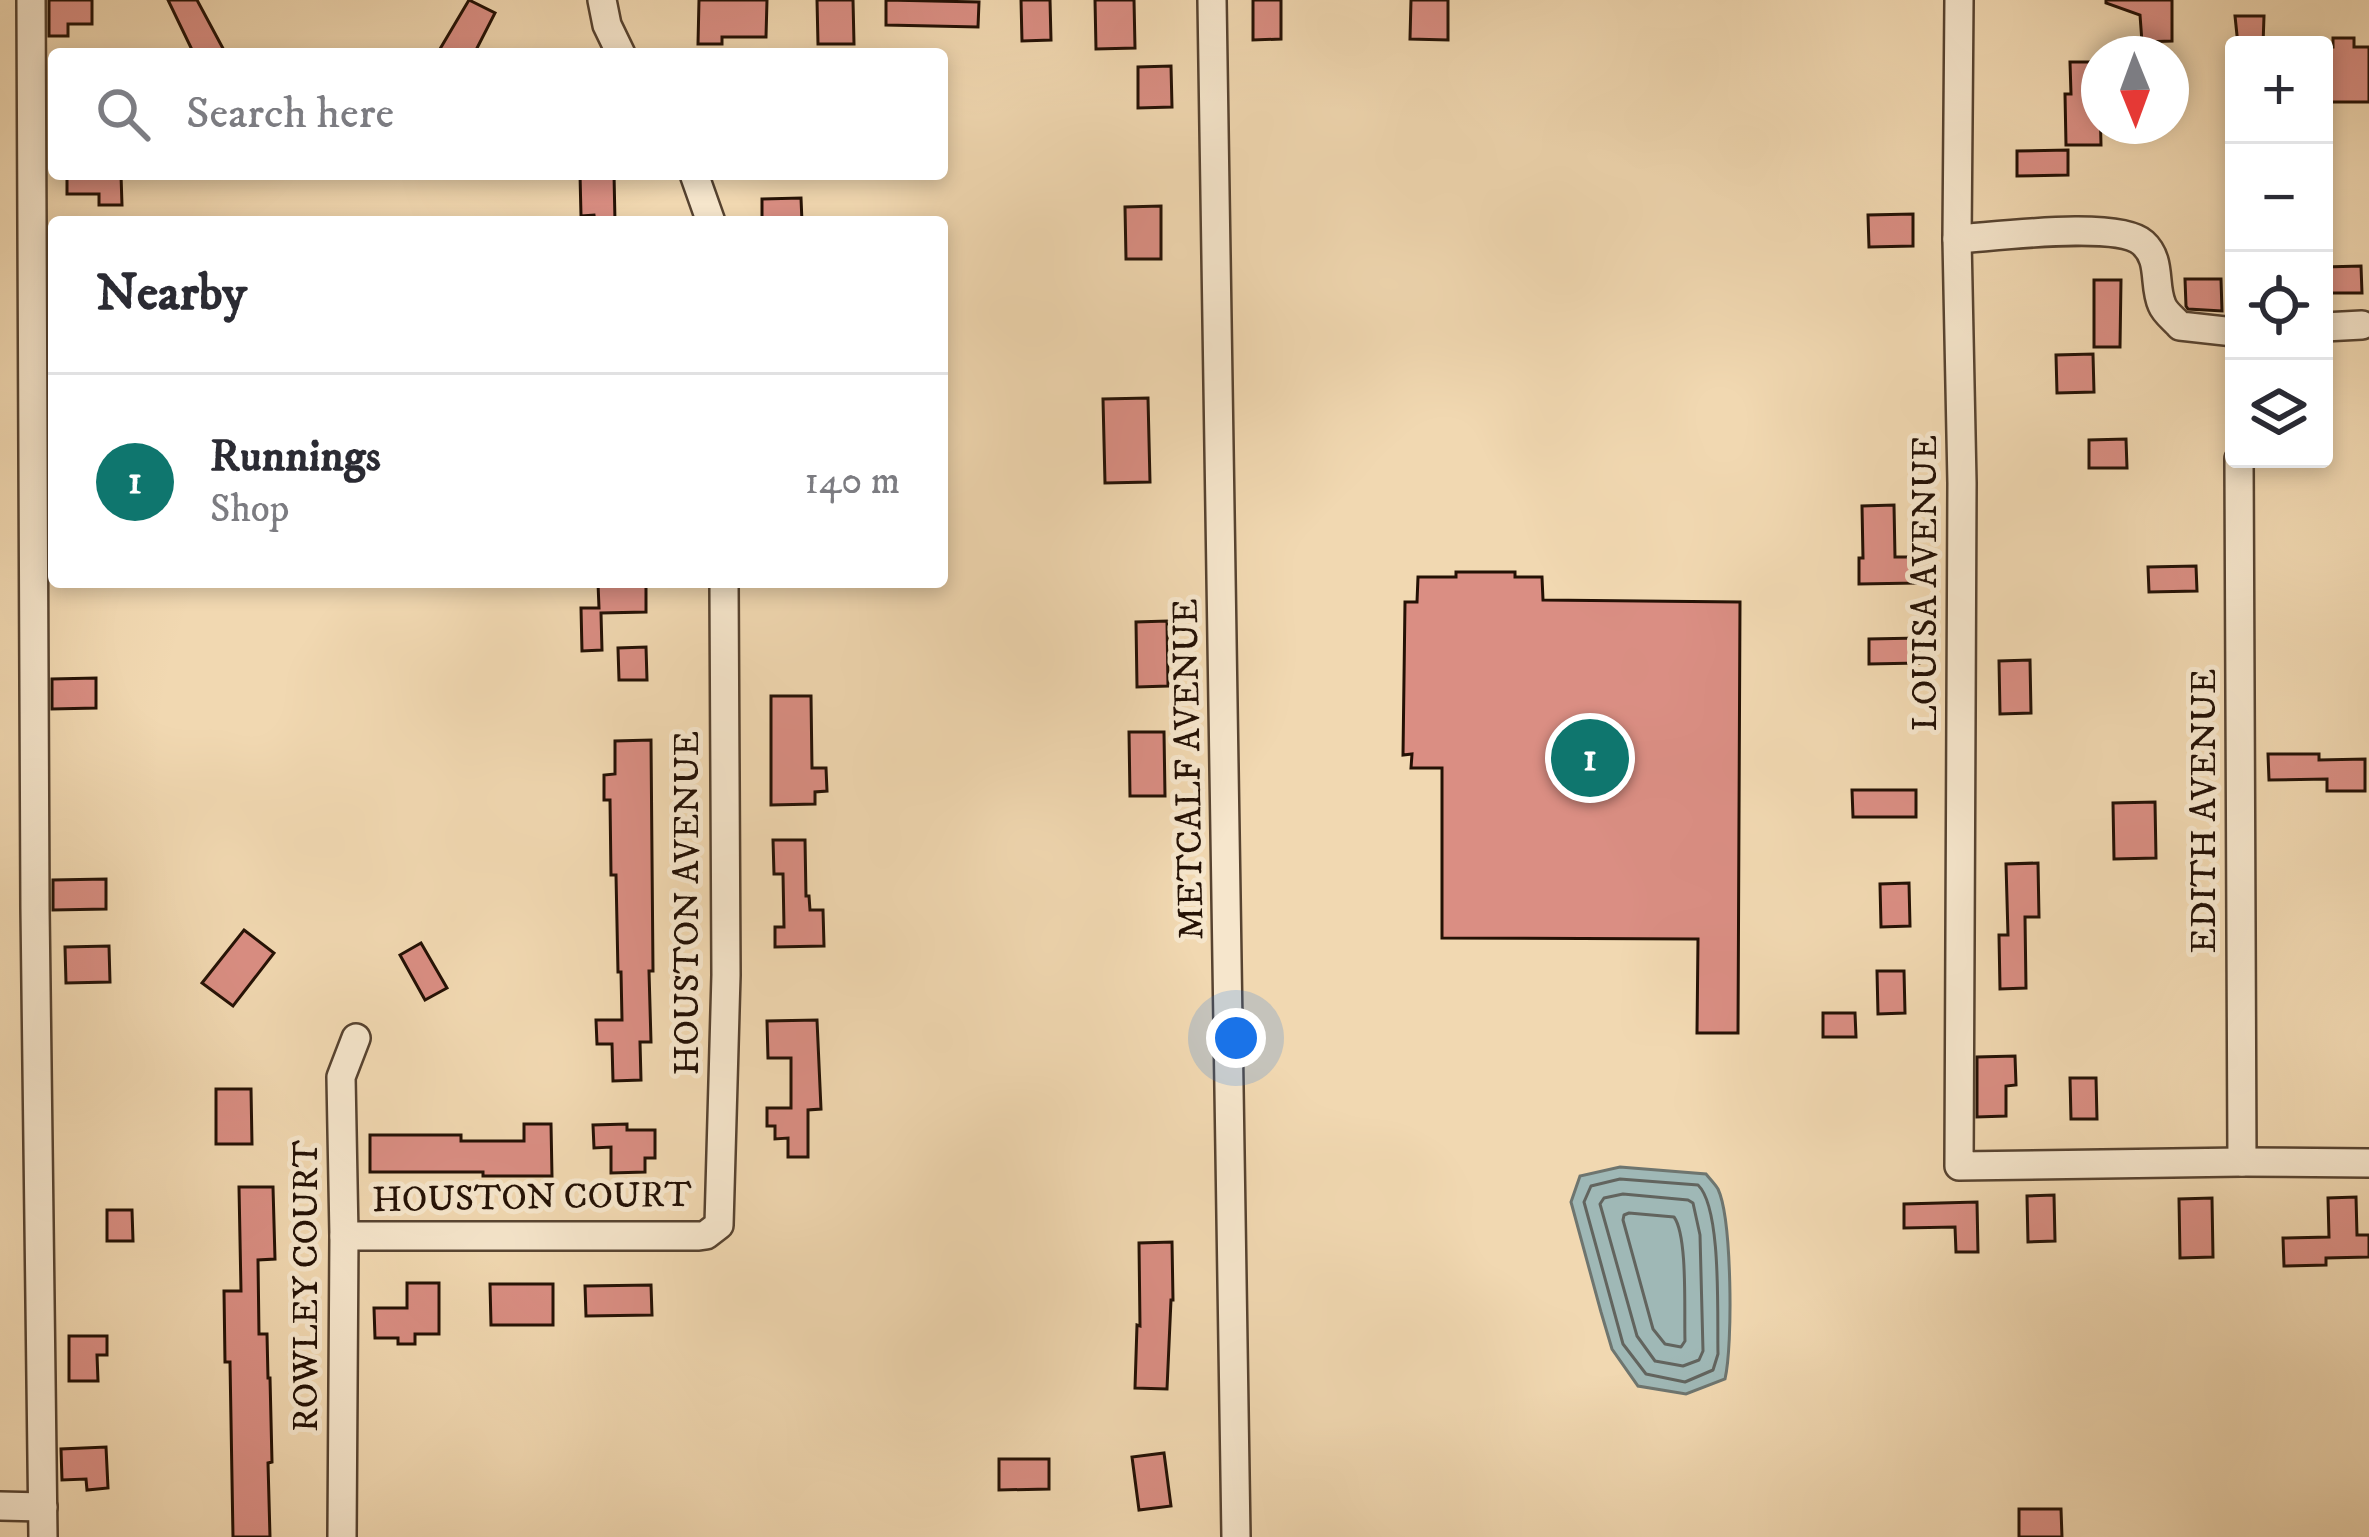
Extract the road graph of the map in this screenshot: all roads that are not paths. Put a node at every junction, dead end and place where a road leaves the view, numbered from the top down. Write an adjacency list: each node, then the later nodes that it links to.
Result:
1 (31, 0): 20 (street)
2 (602, 0): 5 (street)
3 (1212, 0): 23 (street, METCALF AVENUE)
4 (1959, 0): 8 (street, LOUISA AVENUE)
5 (618, 48)
6 (696, 180): 7 (street)
7 (709, 216)
8 (1957, 239): 11 (street); 15 (street, LOUISA AVENUE)
9 (2362, 325): 10 (street)
10 (2333, 327)
11 (2225, 333)
12 (2239, 468): 15 (street, EDITH AVENUE)
13 (724, 588): 17 (street, HOUSTON AVENUE)
14 (356, 1038): 18 (street, ROWLEY COURT)
15 (2242, 1162): 16 (street)
16 (2369, 1163)
17 (719, 1225): 18 (street, HOUSTON COURT)
18 (344, 1236): 22 (street, ROWLEY COURT)
19 (0, 1506): 20 (street)
20 (43, 1507): 21 (street)
21 (43, 1537)
22 (342, 1537)
23 (1236, 1537)

